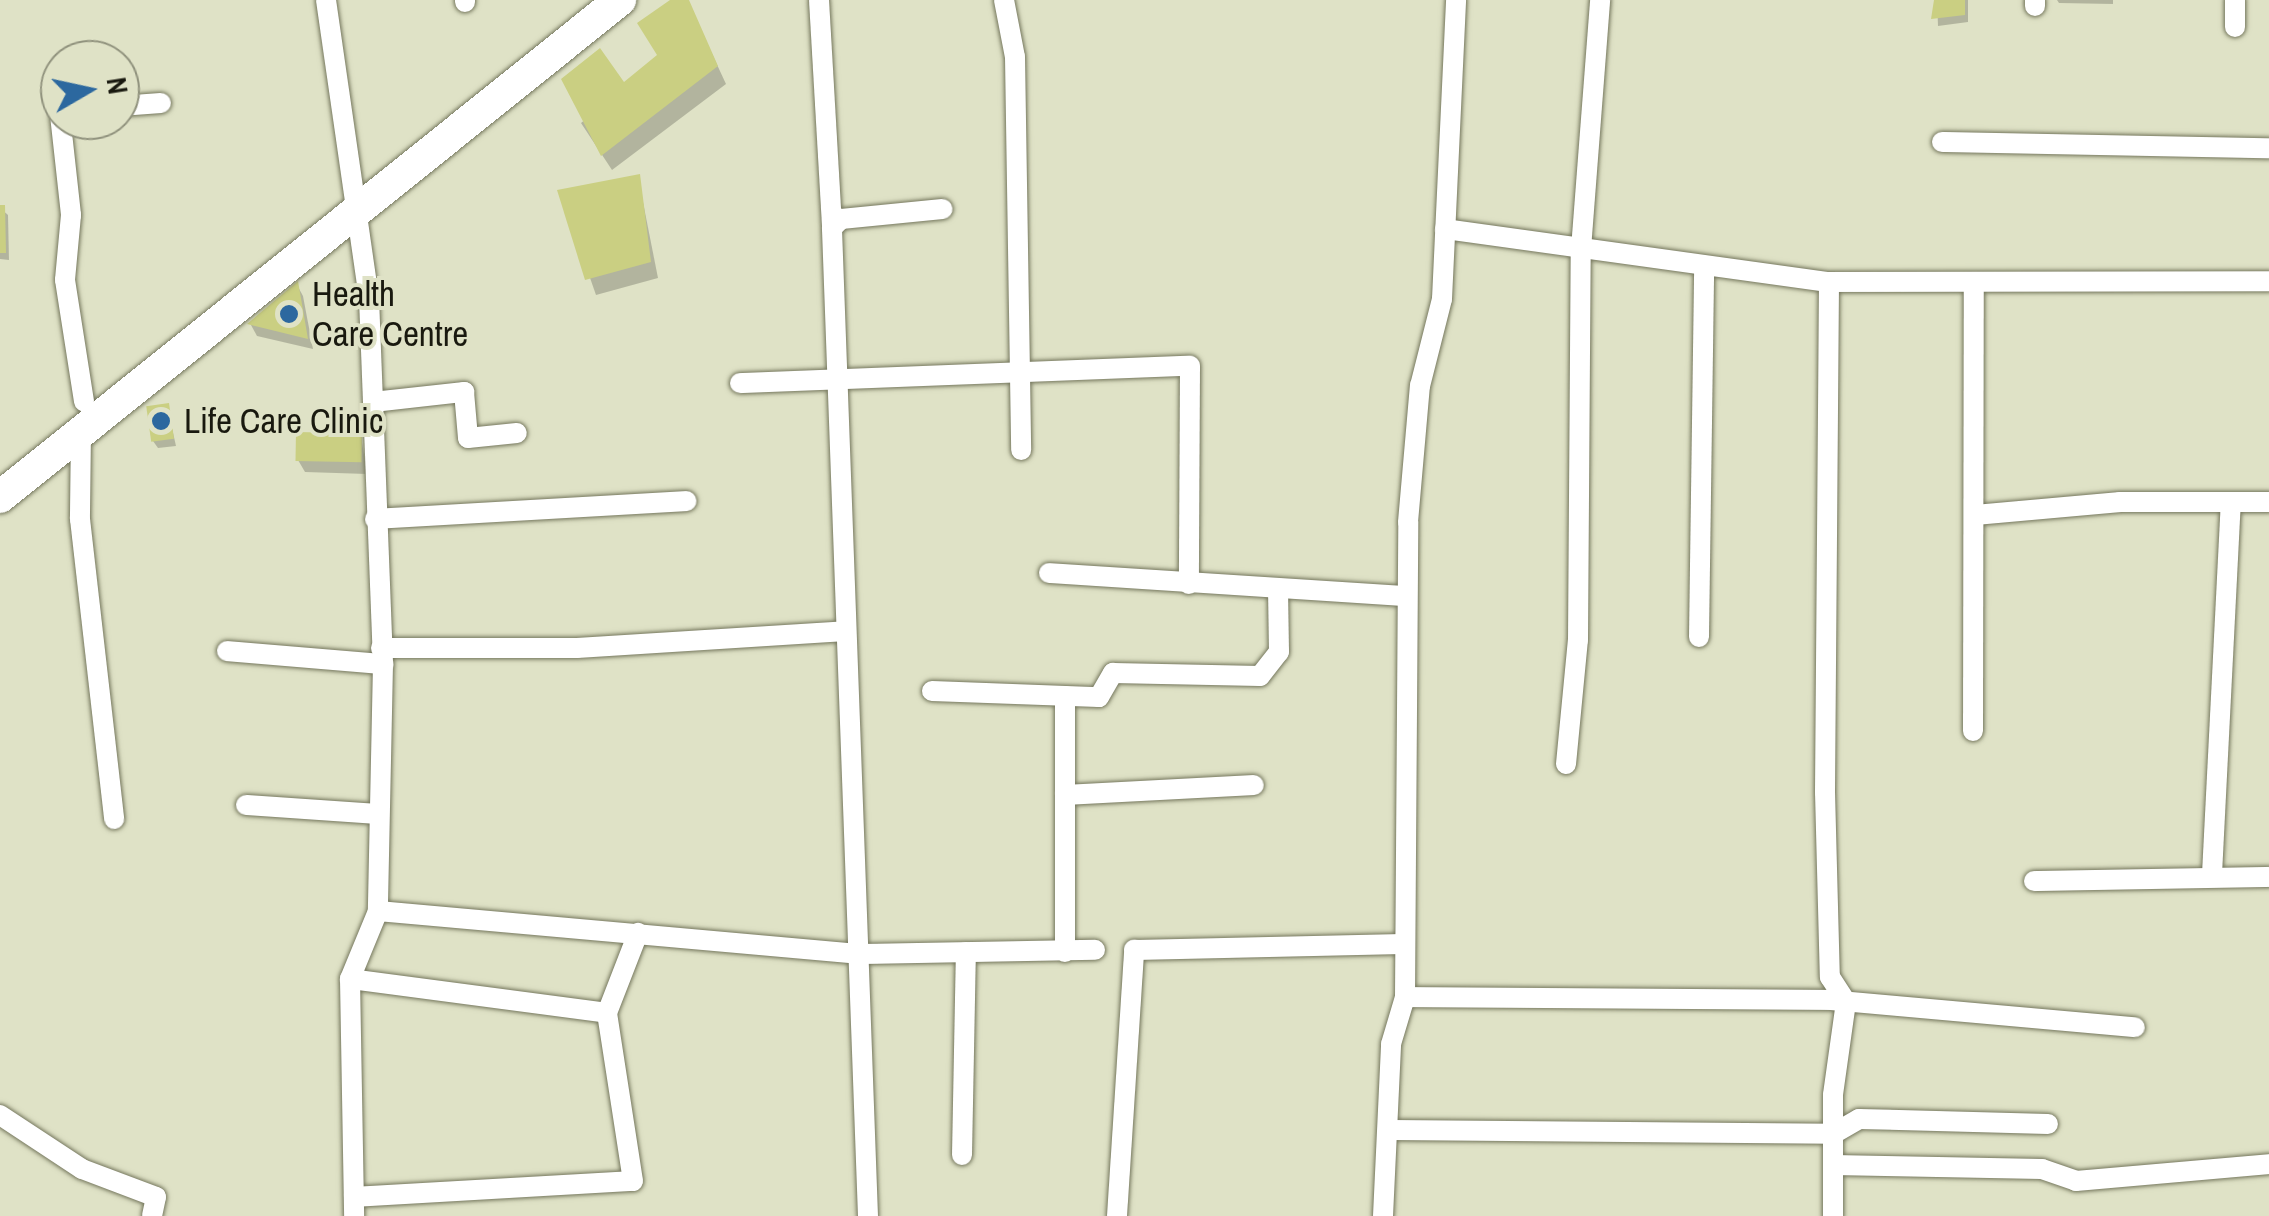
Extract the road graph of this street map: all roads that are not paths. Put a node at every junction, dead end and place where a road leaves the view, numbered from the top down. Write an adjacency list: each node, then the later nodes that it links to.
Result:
1 (326, 0): 15 (street)
2 (584, 0): 15 (main road)
3 (620, 0): 15 (main road)
4 (819, 0): 17 (street)
5 (1004, 0): 24 (street)
6 (1456, 0): 18 (street)
7 (1600, 0): 19 (street)
8 (2235, 0): 9 (street)
9 (2235, 26)
10 (162, 103): 11 (street)
11 (140, 105)
12 (62, 140): 28 (street)
13 (1942, 142): 14 (street)
14 (2269, 148)
15 (357, 195): 27 (street); 28 (main road)
16 (943, 209): 17 (street)
17 (832, 228): 25 (street)
18 (1445, 229): 19 (street); 41 (street)
19 (1581, 249): 20 (street); 49 (street)
20 (1704, 268): 22 (street); 43 (street)
21 (2269, 280): 23 (street)
22 (1829, 282): 23 (street); 67 (street)
23 (1974, 286): 36 (street)
24 (1025, 371): 25 (street); 30 (street); 39 (street)
25 (839, 381): 26 (street); 42 (street)
26 (740, 383)
27 (373, 402): 29 (street); 37 (street)
28 (82, 416): 31 (main road); 32 (main road); 54 (street)
29 (517, 434)
30 (1021, 450)
31 (0, 468)
32 (0, 497)
33 (686, 501): 37 (street)
34 (2269, 502): 35 (street)
35 (2231, 503): 36 (street); 55 (street)
36 (1975, 515): 48 (street)
37 (375, 518): 45 (street)
38 (1050, 573): 39 (street)
39 (1188, 584): 40 (street)
40 (1278, 590): 41 (street); 47 (street)
41 (1404, 596): 60 (street)
42 (844, 630): 45 (street); 64 (street)
43 (1699, 637)
44 (227, 652): 45 (street)
45 (382, 656): 53 (street)
46 (932, 690): 47 (street)
47 (1065, 696): 51 (street)
48 (1973, 731)
49 (1566, 764)
50 (1254, 785): 51 (street)
51 (1065, 795): 63 (street)
52 (246, 804): 53 (street)
53 (378, 814): 58 (street)
54 (114, 819)
55 (2212, 874): 56 (street); 57 (street)
56 (2269, 877)
57 (2034, 881)
58 (378, 911): 59 (street); 65 (street)
59 (638, 933): 64 (street); 68 (street)
60 (1404, 944): 66 (street); 80 (street)
61 (1095, 950): 63 (street)
62 (966, 952): 63 (street); 64 (street); 74 (street)
63 (1066, 952)
64 (865, 954): 79 (street)
65 (350, 979): 68 (street); 77 (street)
66 (1406, 997): 67 (street); 72 (street)
67 (1846, 1002): 69 (street); 73 (street)
68 (607, 1013): 77 (street)
69 (2135, 1027)
70 (0, 1114): 78 (street)
71 (2048, 1124): 73 (street)
72 (1391, 1130): 73 (street); 81 (street)
73 (1832, 1134): 76 (street)
74 (962, 1155)
75 (2269, 1164): 76 (street)
76 (1833, 1165): 82 (street)
77 (354, 1206)
78 (152, 1216)
79 (868, 1216)
80 (1117, 1216)
81 (1383, 1216)
82 (1833, 1216)

